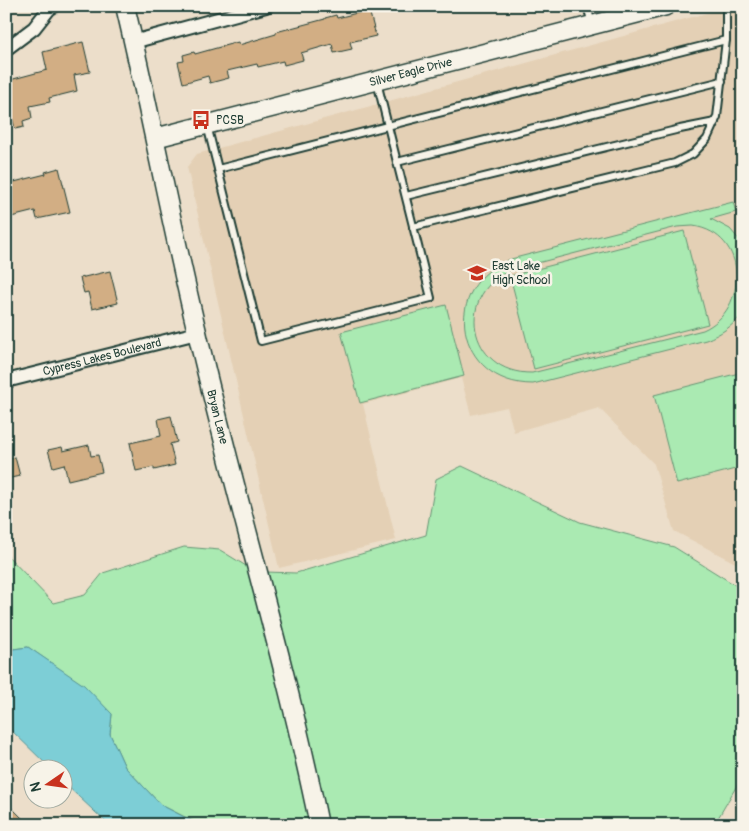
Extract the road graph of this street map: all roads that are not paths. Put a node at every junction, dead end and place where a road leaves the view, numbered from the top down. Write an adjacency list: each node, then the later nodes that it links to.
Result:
1 (54, 6): 10 (street)
2 (125, 6): 9 (street, Bryan Lane)
3 (266, 6): 9 (street)
4 (588, 6): 7 (lane)
5 (666, 6): 7 (street, Silver Eagle Drive)
6 (726, 6): 8 (lane)
7 (593, 25): 11 (street, Silver Eagle Drive)
8 (726, 40): 12 (lane); 15 (lane)
9 (133, 42): 16 (street, Bryan Lane)
10 (6, 49)
11 (376, 81): 14 (street, Silver Eagle Drive); 15 (lane)
12 (722, 81): 13 (lane); 17 (lane)
13 (715, 122): 19 (lane); 20 (lane)
14 (207, 124): 16 (street, Silver Eagle Drive); 18 (lane)
15 (388, 124): 17 (lane); 18 (lane)
16 (155, 138): 21 (street, Bryan Lane)
17 (397, 162): 19 (lane)
18 (218, 169): 20 (lane)
19 (406, 196): 20 (lane)
20 (413, 226)
21 (197, 333): 22 (street, Cypress Lakes Boulevard); 23 (street, Bryan Lane)
22 (6, 380)
23 (320, 825)

